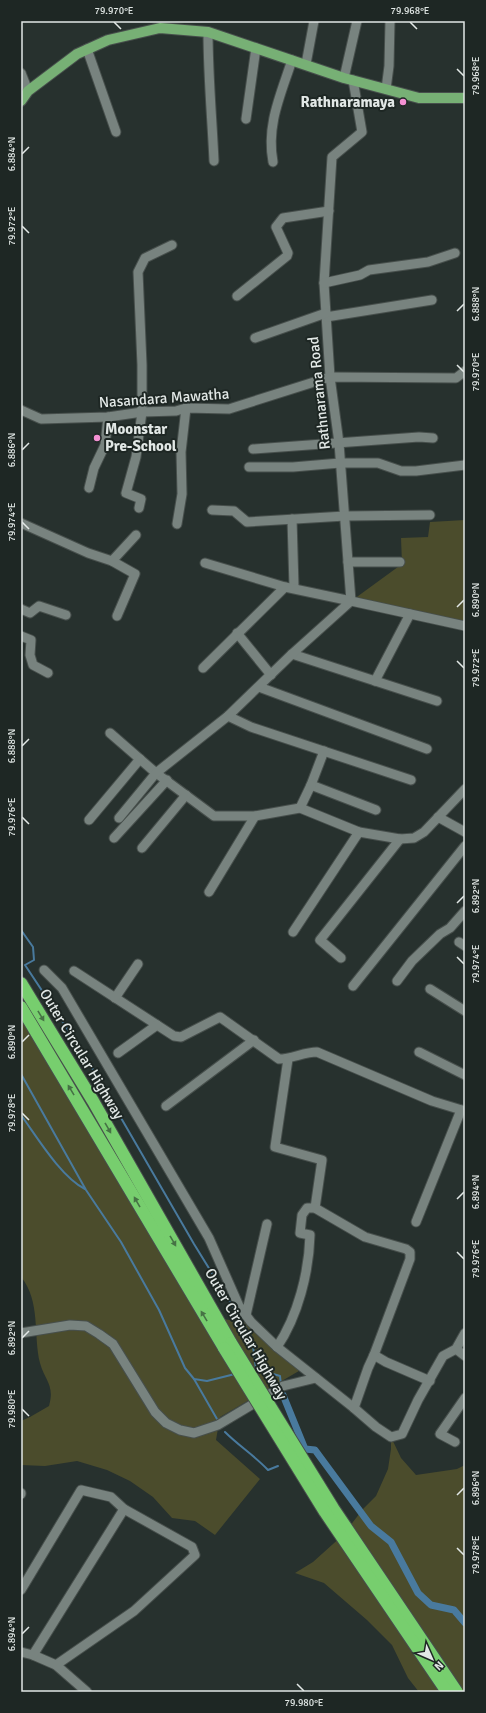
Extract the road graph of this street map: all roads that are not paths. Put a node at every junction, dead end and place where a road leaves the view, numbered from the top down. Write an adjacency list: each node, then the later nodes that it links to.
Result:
1 (314, 21): 8 (street)
2 (357, 21): 10 (street)
3 (390, 21): 11 (street)
4 (208, 32): 5 (main road); 6 (main road); 17 (street)
5 (256, 48): 7 (main road); 15 (street)
6 (87, 49): 12 (main road); 16 (street)
7 (292, 60): 8 (main road); 18 (street)
8 (306, 64): 10 (main road)
9 (21, 73): 12 (street)
10 (348, 79): 11 (main road); 19 (street, Rathnarama Road)
11 (386, 89): 13 (main road)
12 (28, 91): 14 (main road)
13 (465, 98)
14 (21, 101)
15 (246, 119)
16 (116, 132)
17 (214, 161)
18 (273, 162)
19 (329, 211): 22 (street, Rathnarama Road); 23 (street)
20 (172, 245): 31 (street)
21 (455, 253): 22 (street)
22 (324, 283): 25 (street, Rathnarama Road)
23 (237, 296)
24 (432, 300): 25 (street)
25 (326, 315): 26 (street); 28 (street, Rathnarama Road)
26 (255, 338)
27 (465, 371): 28 (street, Nasandara Mawatha)
28 (330, 377): 29 (street, Nasandara Mawatha); 34 (street, Rathnarama Road)
29 (186, 408): 31 (street, Nasandara Mawatha); 46 (street)
30 (21, 410): 32 (street, Nasandara Mawatha)
31 (142, 412): 32 (street, Nasandara Mawatha); 40 (street)
32 (108, 417): 39 (street)
33 (433, 438): 34 (street)
34 (339, 443): 35 (street); 36 (street, Rathnarama Road)
35 (253, 449)
36 (340, 463): 37 (street); 38 (street); 43 (street, Rathnarama Road)
37 (465, 465)
38 (249, 467)
39 (89, 488)
40 (139, 508)
41 (212, 510): 44 (street)
42 (430, 515): 43 (street)
43 (345, 516): 44 (street); 49 (street, Rathnarama Road)
44 (292, 519): 52 (street)
45 (21, 522): 48 (street)
46 (177, 524)
47 (136, 535): 48 (street)
48 (112, 561): 57 (street)
49 (348, 562): 50 (street); 53 (street, Rathnarama Road)
50 (400, 562)
51 (205, 563): 52 (street)
52 (289, 587): 53 (street); 59 (street)
53 (351, 601): 55 (street); 61 (street)
54 (21, 609): 56 (street)
55 (410, 614): 58 (street); 65 (street)
56 (66, 615)
57 (117, 616)
58 (465, 626)
59 (237, 633): 62 (street); 64 (street)
60 (21, 636): 63 (street)
61 (292, 654): 64 (street); 65 (street)
62 (203, 668)
63 (48, 673)
64 (271, 675): 66 (street)
65 (375, 681): 67 (street)
66 (259, 687): 68 (street); 70 (street)
67 (437, 701)
68 (228, 716): 71 (street); 73 (street)
69 (110, 733): 72 (street)
70 (427, 749)
71 (324, 751): 75 (street); 76 (street)
72 (140, 759): 73 (street); 84 (street)
73 (156, 773): 74 (street); 83 (street)
74 (167, 780): 78 (street); 87 (street)
75 (411, 780)
76 (311, 785): 79 (street); 80 (street)
77 (465, 789): 82 (street)
78 (186, 795): 81 (street); 90 (street)
79 (300, 808): 81 (street); 85 (street)
80 (376, 810)
81 (255, 816): 91 (street)
82 (438, 817): 86 (street); 88 (street)
83 (119, 818)
84 (89, 820)
85 (358, 832): 88 (street); 93 (street)
86 (465, 832)
87 (114, 838)
88 (400, 839): 94 (street)
89 (465, 846): 100 (street)
90 (142, 848)
91 (209, 892)
92 (465, 911): 98 (street)
93 (293, 932)
94 (341, 958)
95 (138, 964): 102 (street)
96 (44, 970): 116 (street)
97 (74, 971): 102 (street)
98 (397, 981)
99 (21, 983): 119 (highway, Outer Circular Highway, one-way to 119)
100 (353, 986)
101 (430, 989): 104 (street)
102 (115, 998): 105 (street)
103 (21, 1007): 119 (highway, Outer Circular Highway, one-way to 103)
104 (465, 1011)
105 (157, 1025): 106 (street); 108 (street)
106 (254, 1040): 109 (street); 111 (street)
107 (419, 1052): 110 (street)
108 (118, 1053)
109 (288, 1059): 112 (street); 113 (street)
110 (465, 1075)
111 (166, 1106)
112 (463, 1111): 114 (street)
113 (315, 1208): 120 (street); 122 (street)
114 (416, 1222)
115 (267, 1224): 116 (street)
116 (246, 1316): 120 (street)
117 (21, 1333): 124 (street)
118 (465, 1333): 121 (street)
119 (228, 1345): 135 (highway, Outer Circular Highway, bridge); 136 (highway, Outer Circular Highway, bridge)
120 (277, 1347): 124 (street)
121 (456, 1349): 123 (street); 125 (street)
122 (374, 1355): 125 (street); 127 (street)
123 (465, 1356)
124 (316, 1378): 127 (street)
125 (430, 1381): 127 (street)
126 (465, 1398): 128 (street)
127 (354, 1408)
128 (455, 1442)
129 (124, 1509): 130 (street); 132 (street); 133 (street)
130 (21, 1590)
131 (21, 1652): 132 (street)
132 (33, 1655): 133 (street)
133 (56, 1665): 134 (street)
134 (87, 1692)
135 (446, 1692)
136 (457, 1692)

